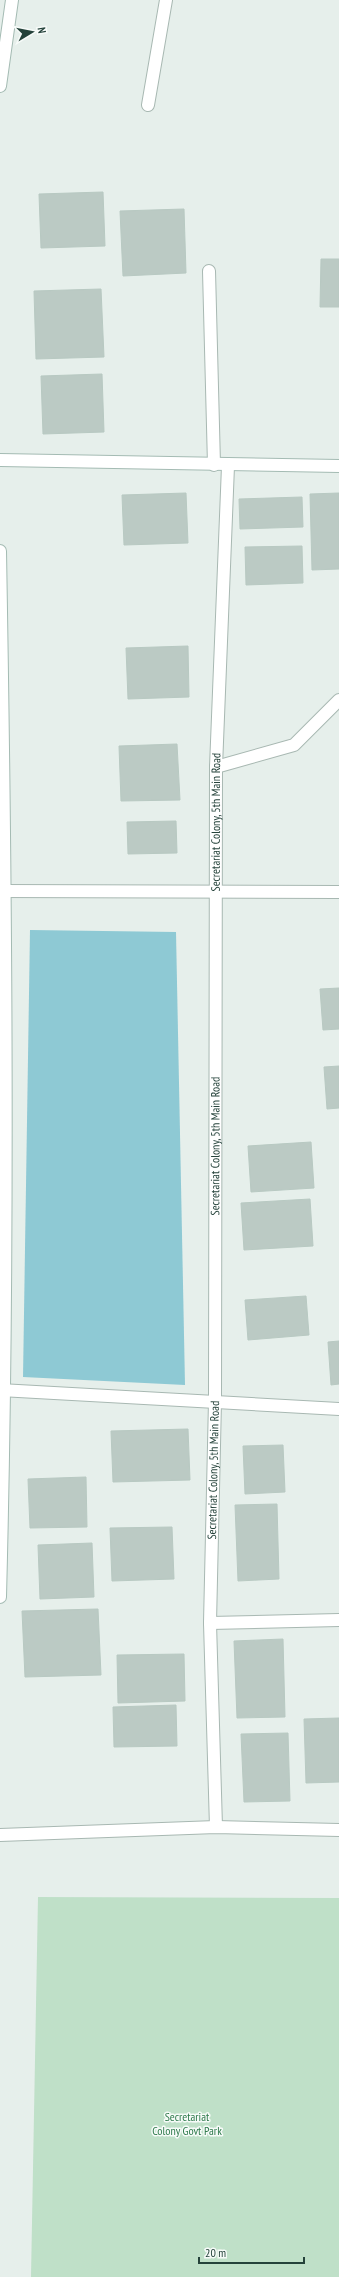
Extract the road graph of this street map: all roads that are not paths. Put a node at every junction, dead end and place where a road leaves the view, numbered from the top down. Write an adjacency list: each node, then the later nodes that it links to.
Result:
1 (12, 0): 3 (street)
2 (166, 0): 5 (street)
3 (4, 19): 4 (street)
4 (0, 86)
5 (148, 105)
6 (209, 271): 8 (street)
7 (0, 460): 8 (street)
8 (214, 465): 9 (street)
9 (228, 466): 10 (street); 13 (street, Secretariat Colony, 5th Main Road)
10 (339, 466)
11 (0, 550): 14 (street)
12 (339, 700): 13 (street)
13 (216, 767): 16 (street, Secretariat Colony, 5th Main Road)
14 (3, 891): 16 (street); 17 (street)
15 (339, 892): 16 (street)
16 (215, 893): 18 (street, Secretariat Colony, 5th Main Road)
17 (3, 1390): 18 (street); 20 (street)
18 (215, 1401): 19 (street); 22 (street, Secretariat Colony, 5th Main Road)
19 (339, 1409)
20 (0, 1597)
21 (339, 1620): 22 (street)
22 (210, 1623): 23 (street, Secretariat Colony, 5th Main Road)
23 (216, 1827): 24 (street); 25 (street)
24 (339, 1830)
25 (0, 1835)

